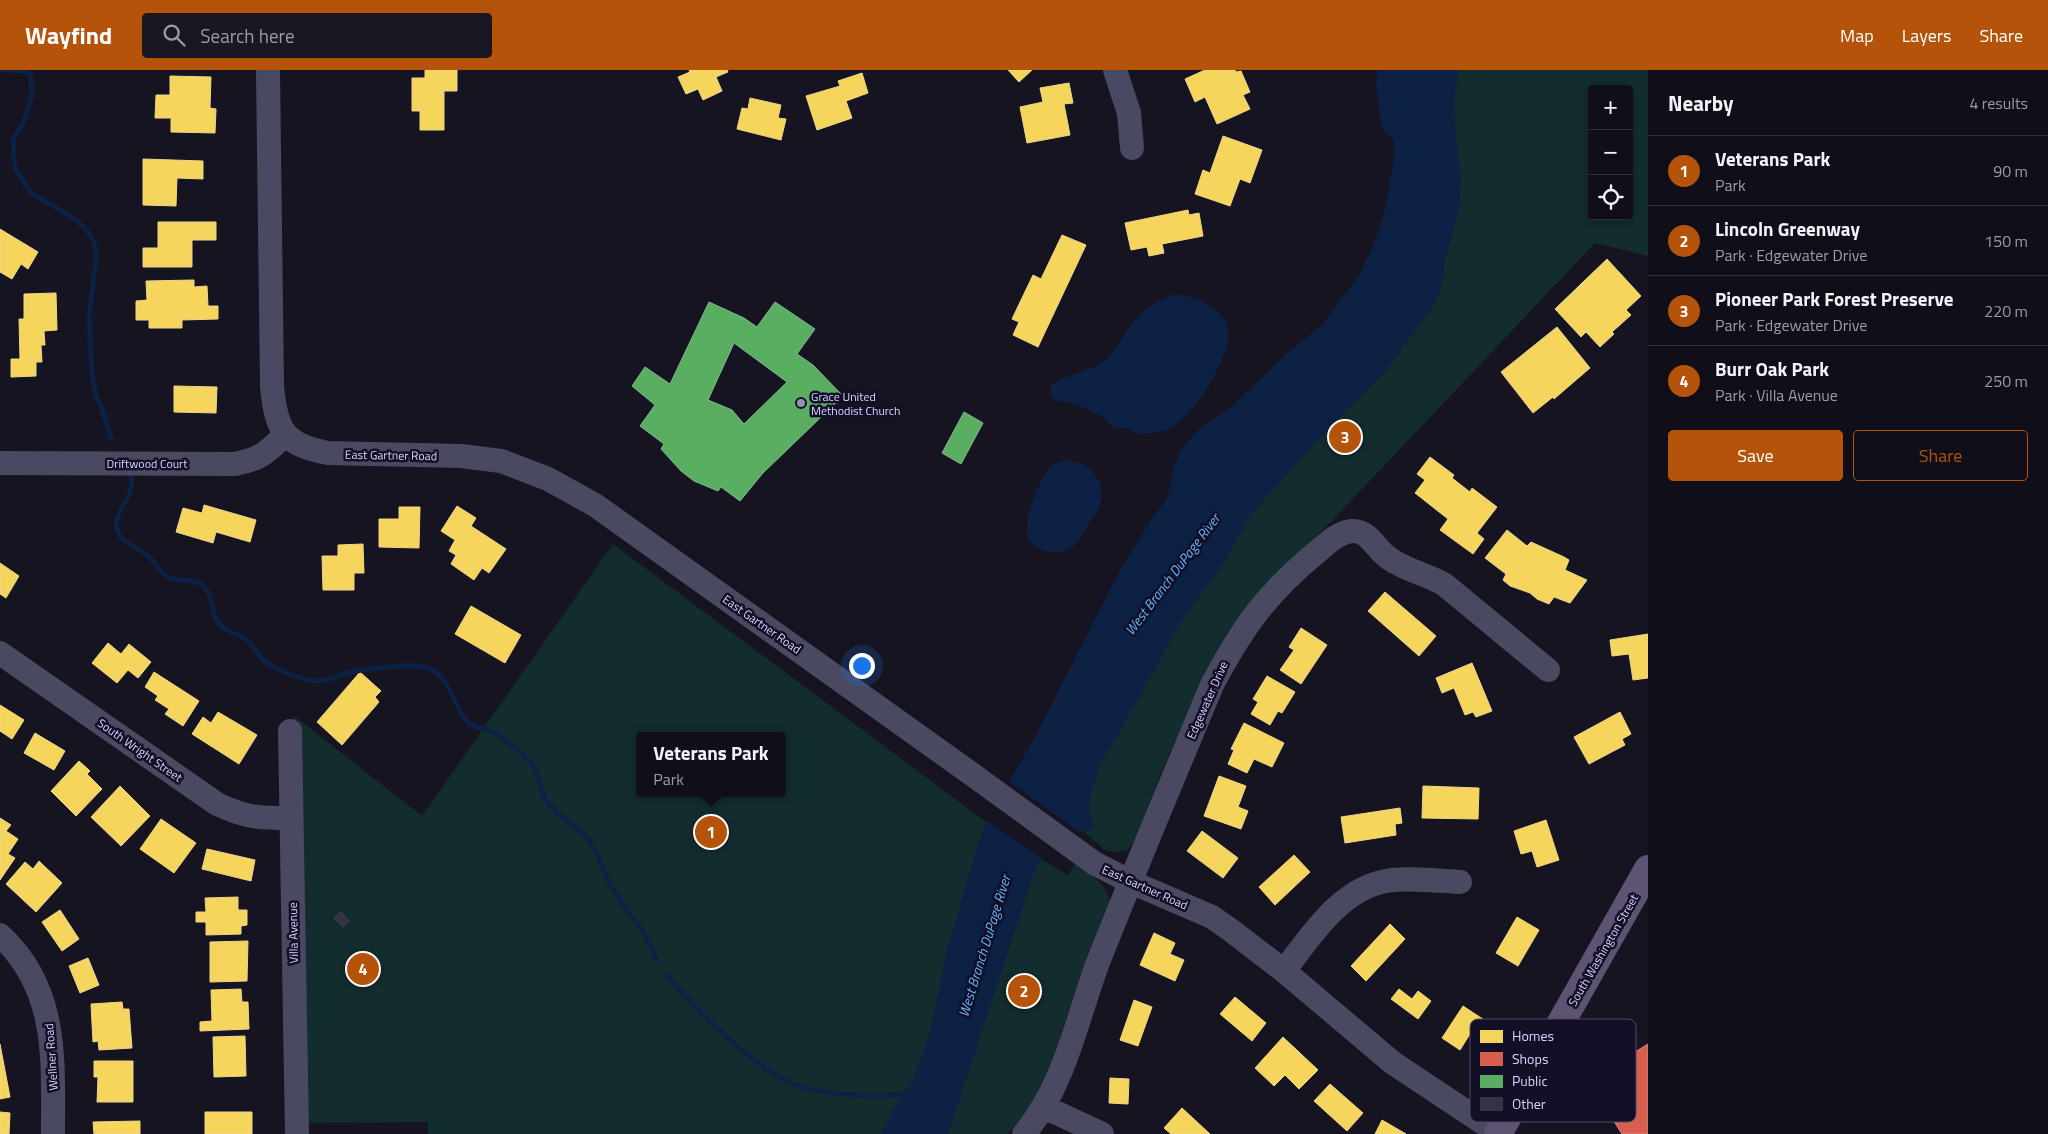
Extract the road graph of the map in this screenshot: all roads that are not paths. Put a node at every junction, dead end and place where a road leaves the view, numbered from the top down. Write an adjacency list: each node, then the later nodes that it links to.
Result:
1 (268, 70): 4 (street)
2 (1115, 70): 3 (street)
3 (1132, 148)
4 (285, 435): 5 (street, Driftwood Court); 11 (street, East Gartner Road)
5 (0, 463)
6 (0, 653): 9 (street, South Wright Street)
7 (1548, 670): 11 (street, Edgewater Drive)
8 (290, 731): 9 (street, Villa Avenue)
9 (291, 818): 21 (street, Villa Avenue)
10 (1648, 869): 15 (main road, South Washington Street)
11 (1130, 882): 14 (street, East Gartner Road); 16 (street, Edgewater Drive)
12 (1460, 882): 14 (street)
13 (0, 935): 20 (street, Wellner Road)
14 (1284, 971): 17 (street, East Gartner Road)
15 (1564, 1019)
16 (1044, 1107): 22 (street, Edgewater Drive); 23 (street)
17 (1470, 1115)
18 (1481, 1122): 24 (street, East Gartner Road)
19 (1506, 1122): 24 (main road, South Washington Street)
20 (53, 1134)
21 (297, 1134)
22 (1024, 1134)
23 (1102, 1134)
24 (1499, 1134)

